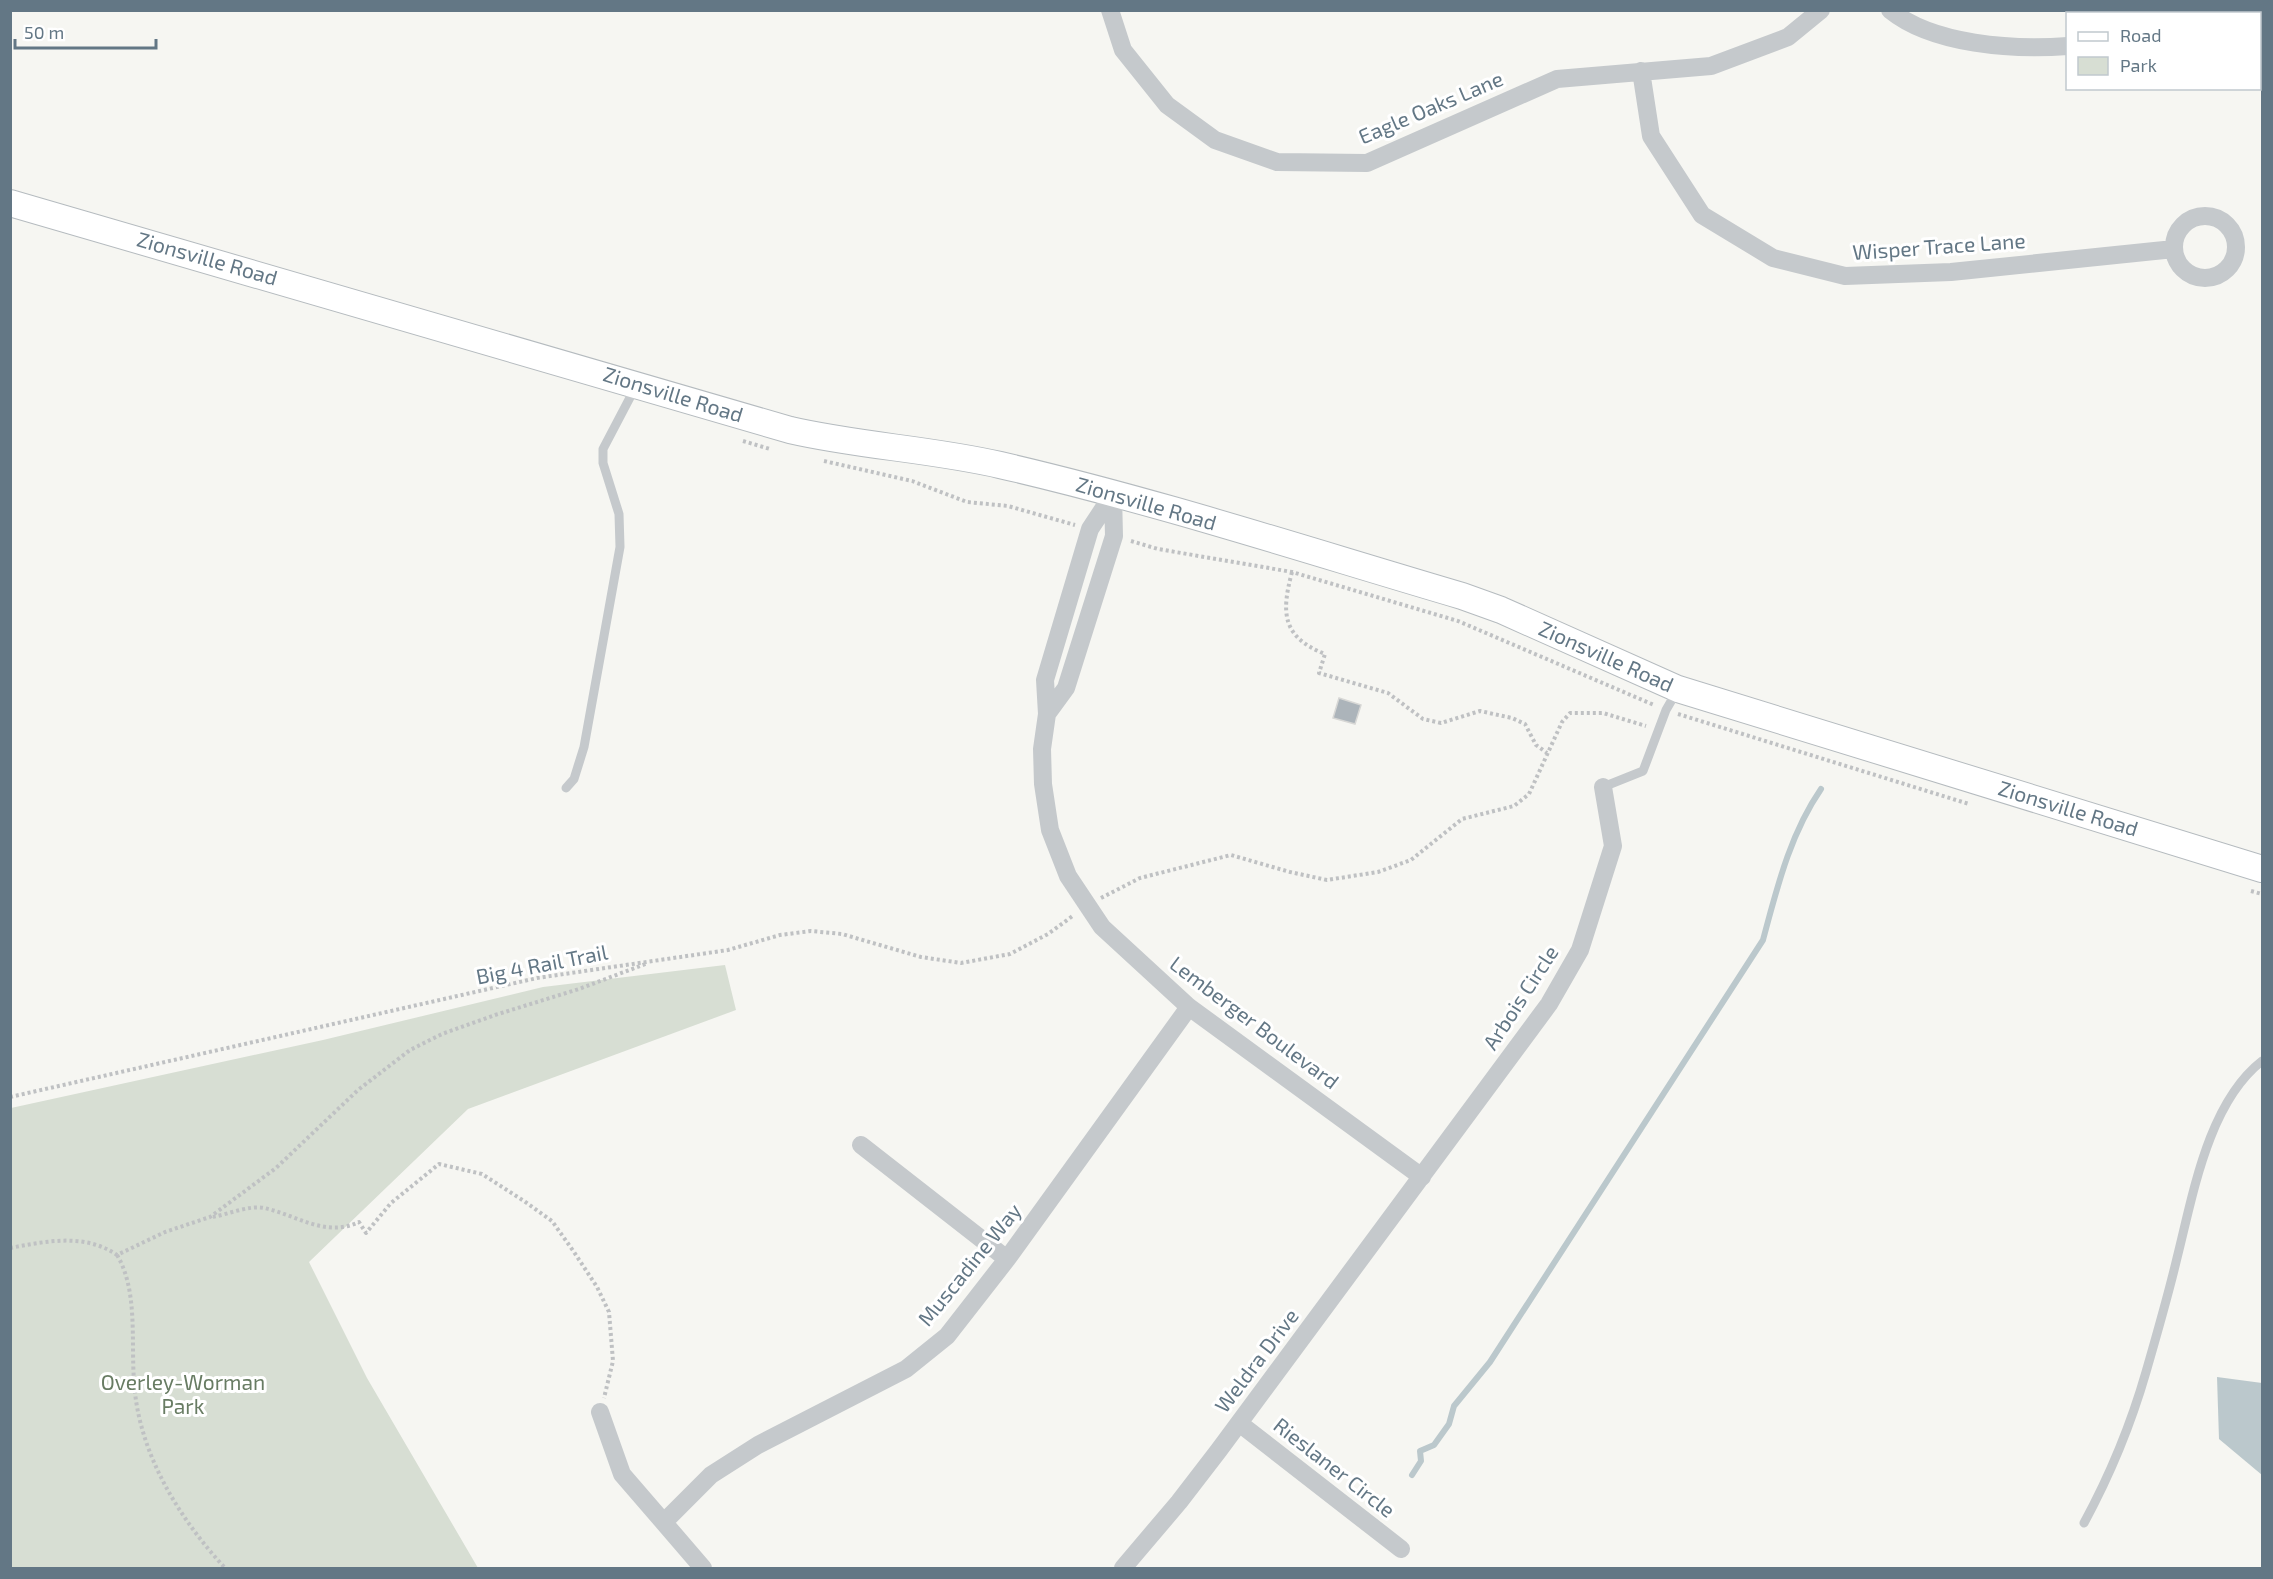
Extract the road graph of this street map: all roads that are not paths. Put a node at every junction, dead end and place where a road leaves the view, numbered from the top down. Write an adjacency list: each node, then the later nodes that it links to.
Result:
1 (1110, 10): 5 (street, Eagle Oaks Lane)
2 (1821, 10): 5 (street, Eagle Oaks Lane)
3 (1890, 10): 4 (street)
4 (2066, 46)
5 (1641, 71): 7 (street, Wisper Trace Lane)
6 (10, 203): 8 (main road, Zionsville Road)
7 (2174, 249)
8 (638, 384): 9 (main road, Zionsville Road); 13 (lane)
9 (1113, 494): 10 (main road, Zionsville Road); 11 (street, Lemberger Boulevard); 11 (street, Lemberger Boulevard)
10 (1678, 689): 12 (lane); 14 (main road, Zionsville Road)
11 (1047, 714): 15 (street, Lemberger Boulevard)
12 (1603, 787): 18 (street, Arbois Circle)
13 (566, 788)
14 (2262, 869)
15 (1189, 1007): 18 (street, Lemberger Boulevard); 19 (street, Muscadine Way)
16 (2262, 1061): 23 (lane)
17 (861, 1145): 19 (street)
18 (1422, 1177): 21 (street, Weldra Drive)
19 (1007, 1259): 22 (street, Muscadine Way)
20 (600, 1412): 22 (street)
21 (1239, 1423): 24 (street, Rieslaner Circle); 26 (street, Weldra Drive)
22 (664, 1522): 25 (street)
23 (2084, 1523)
24 (1401, 1549)
25 (703, 1569)
26 (1123, 1569)

